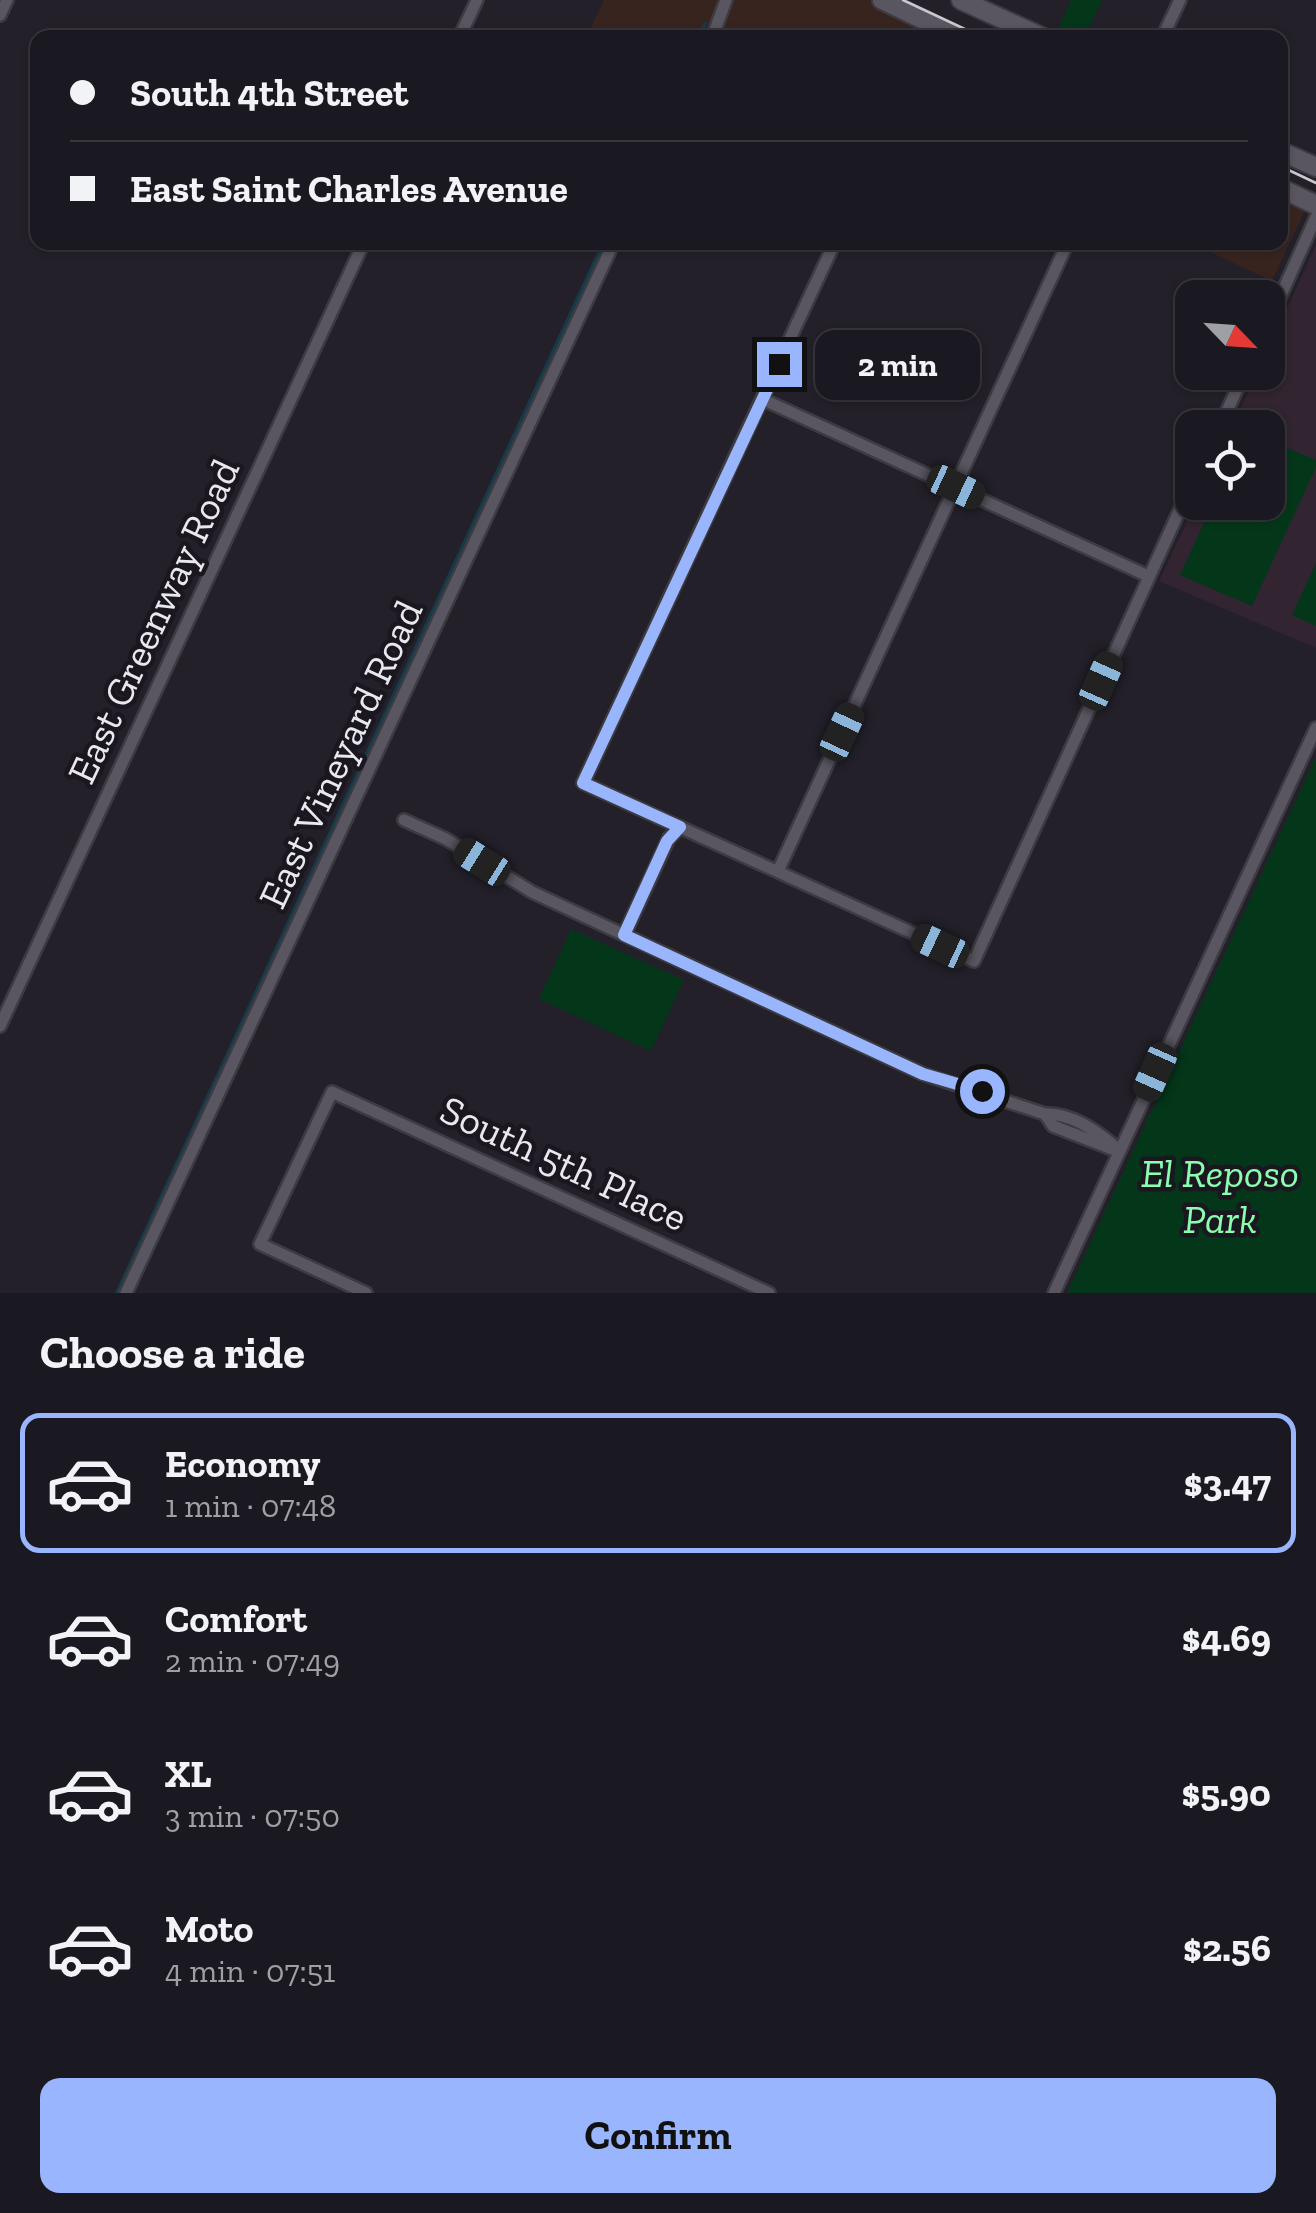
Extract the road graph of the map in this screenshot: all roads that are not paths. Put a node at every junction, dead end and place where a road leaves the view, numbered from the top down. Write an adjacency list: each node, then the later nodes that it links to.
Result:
1 (7, 0): 7 (street)
2 (476, 0): 8 (street)
3 (726, 0): 9 (street)
4 (882, 0): 10 (main road)
5 (961, 0): 11 (main road)
6 (1180, 0): 12 (street)
7 (0, 14)
8 (463, 30)
9 (715, 30)
10 (931, 30)
11 (1027, 30)
12 (1166, 30)
13 (1288, 155): 14 (main road)
14 (1316, 167)
15 (1288, 192): 16 (main road)
16 (1316, 205)
17 (1316, 217): 22 (street)
18 (360, 250): 32 (street, East Greenway Road)
19 (610, 250): 34 (street, East Vineyard Road)
20 (831, 250): 23 (street)
21 (1064, 250): 24 (street)
22 (1285, 286)
23 (762, 399): 24 (street); 29 (street)
24 (956, 487): 26 (street); 30 (street)
25 (1175, 519): 26 (street)
26 (1148, 576): 30 (street)
27 (1316, 728): 33 (street)
28 (404, 820): 31 (street)
29 (680, 827): 30 (street); 31 (street)
30 (778, 871)
31 (624, 935): 33 (street)
32 (0, 1026)
33 (1120, 1150): 37 (street)
34 (126, 1293)
35 (366, 1293): 36 (street, South 5th Place)
36 (768, 1293)
37 (1054, 1293)

